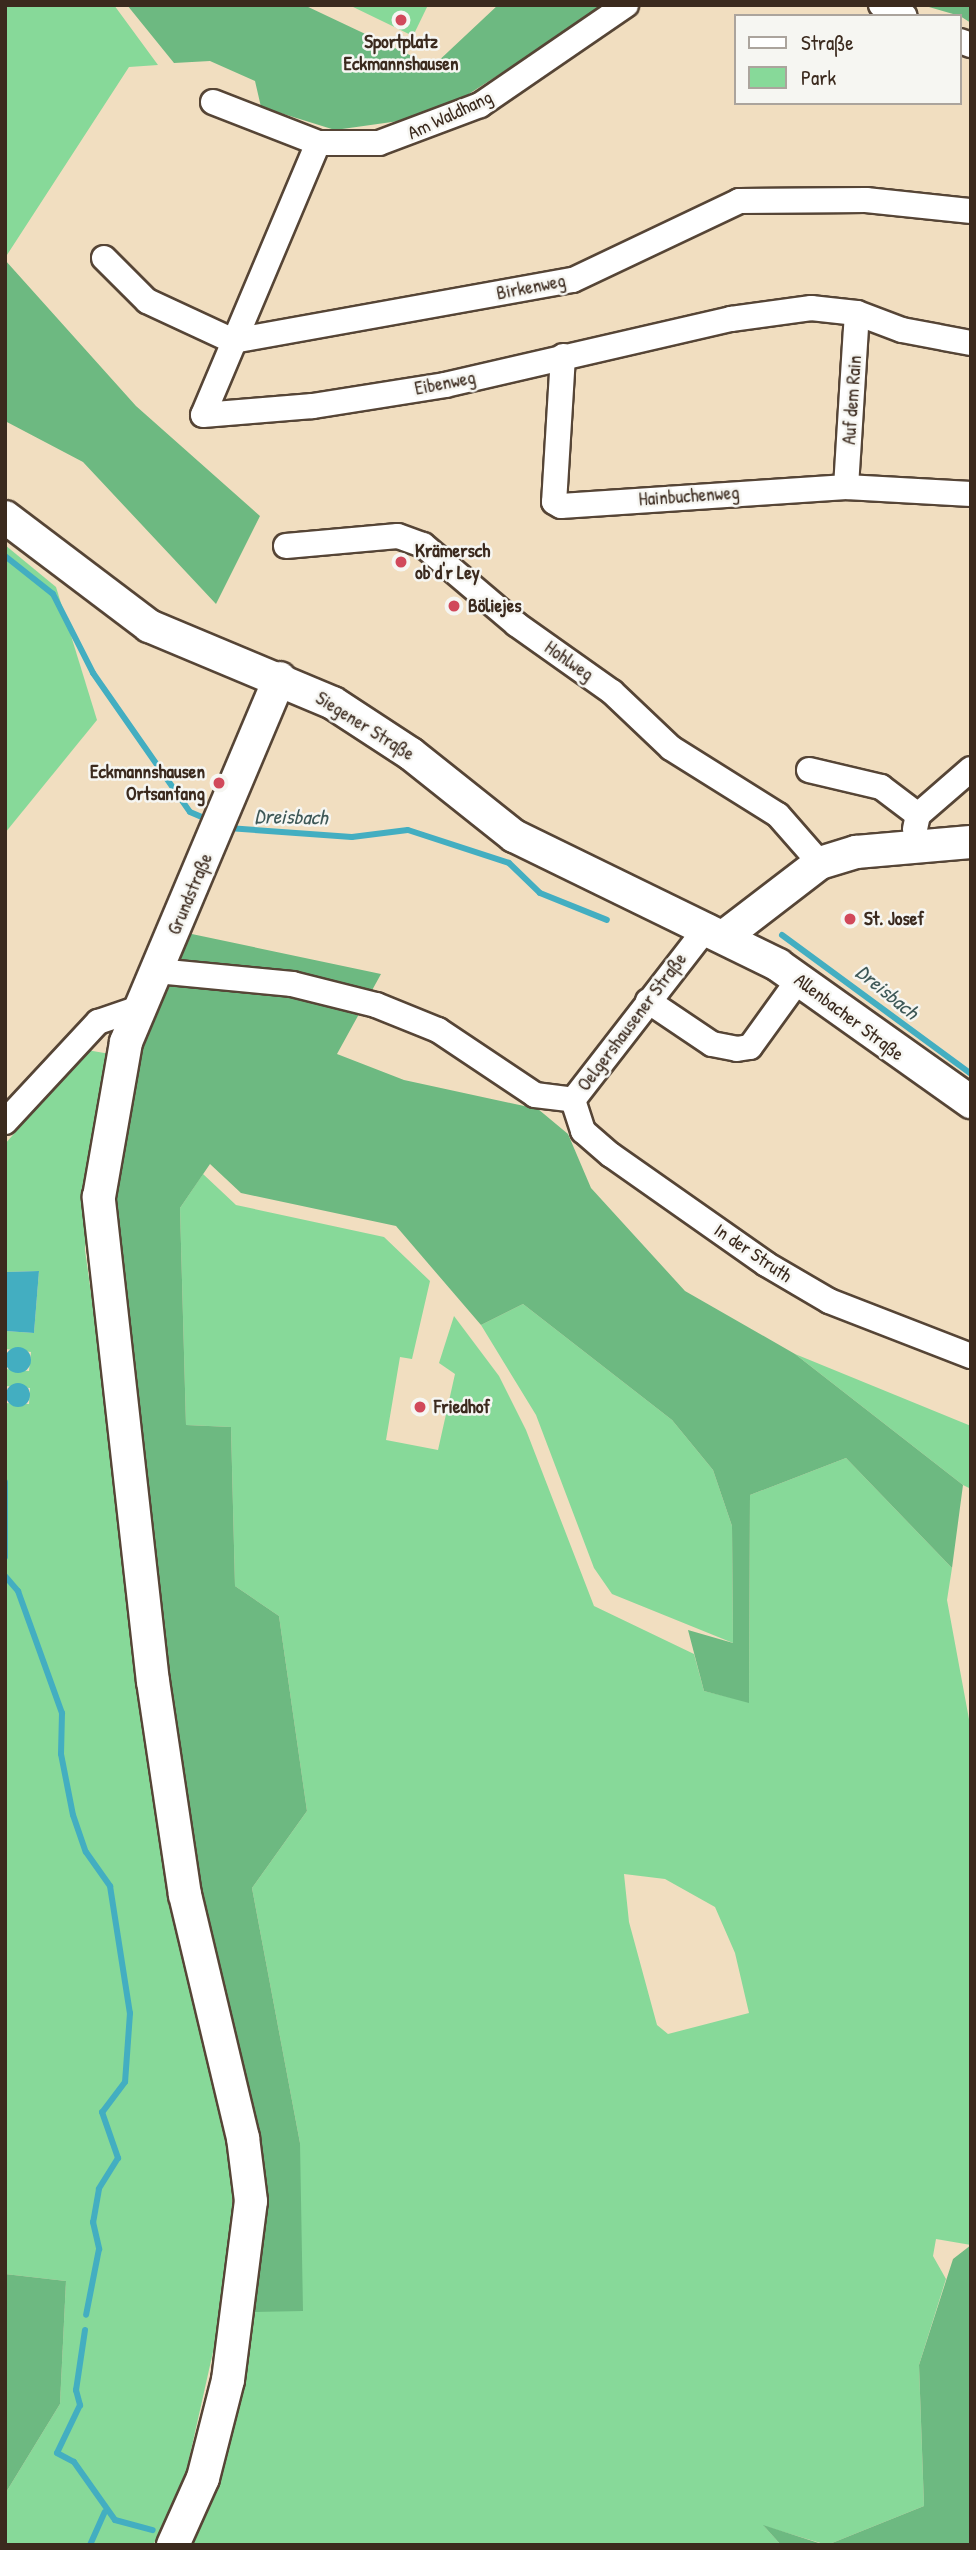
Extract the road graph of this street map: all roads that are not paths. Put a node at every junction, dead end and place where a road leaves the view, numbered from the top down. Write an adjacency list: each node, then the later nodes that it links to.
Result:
1 (626, 5): 5 (street, Am Waldhang)
2 (881, 5): 3 (street)
3 (901, 14)
4 (213, 102): 5 (street, Am Waldhang)
5 (318, 143): 9 (street, Eibenweg)
6 (971, 211): 9 (street, Birkenweg)
7 (104, 258): 9 (street)
8 (857, 313): 10 (street, Eibenweg); 11 (street, Eibenweg); 12 (street, Auf dem Rain)
9 (233, 341): 11 (street, Eibenweg)
10 (971, 343)
11 (563, 356): 12 (street, Hainbuchenweg)
12 (846, 487): 13 (street, Hainbuchenweg)
13 (971, 494)
14 (5, 517): 16 (main road, Siegener Straße)
15 (286, 546): 22 (street, Hohlweg)
16 (280, 678): 23 (main road, Siegener Straße); 24 (main road, Grundstraße)
17 (971, 769): 19 (street)
18 (809, 770): 19 (street)
19 (918, 815): 21 (street)
20 (971, 842): 21 (main road)
21 (911, 846): 22 (main road)
22 (820, 863): 23 (main road)
23 (717, 930): 25 (main road, Allenbacher Straße); 26 (street, Oelgershausener Straße)
24 (157, 971): 27 (main road, Grundstraße); 28 (street, Oelgershausener Straße)
25 (799, 979): 26 (street); 29 (main road, Allenbacher Straße)
26 (648, 1001): 28 (street, Oelgershausener Straße)
27 (139, 1009): 30 (street); 32 (main road, Grundstraße)
28 (573, 1100): 31 (street, In der Struth)
29 (971, 1102)
30 (5, 1122)
31 (971, 1356)
32 (173, 2545)

